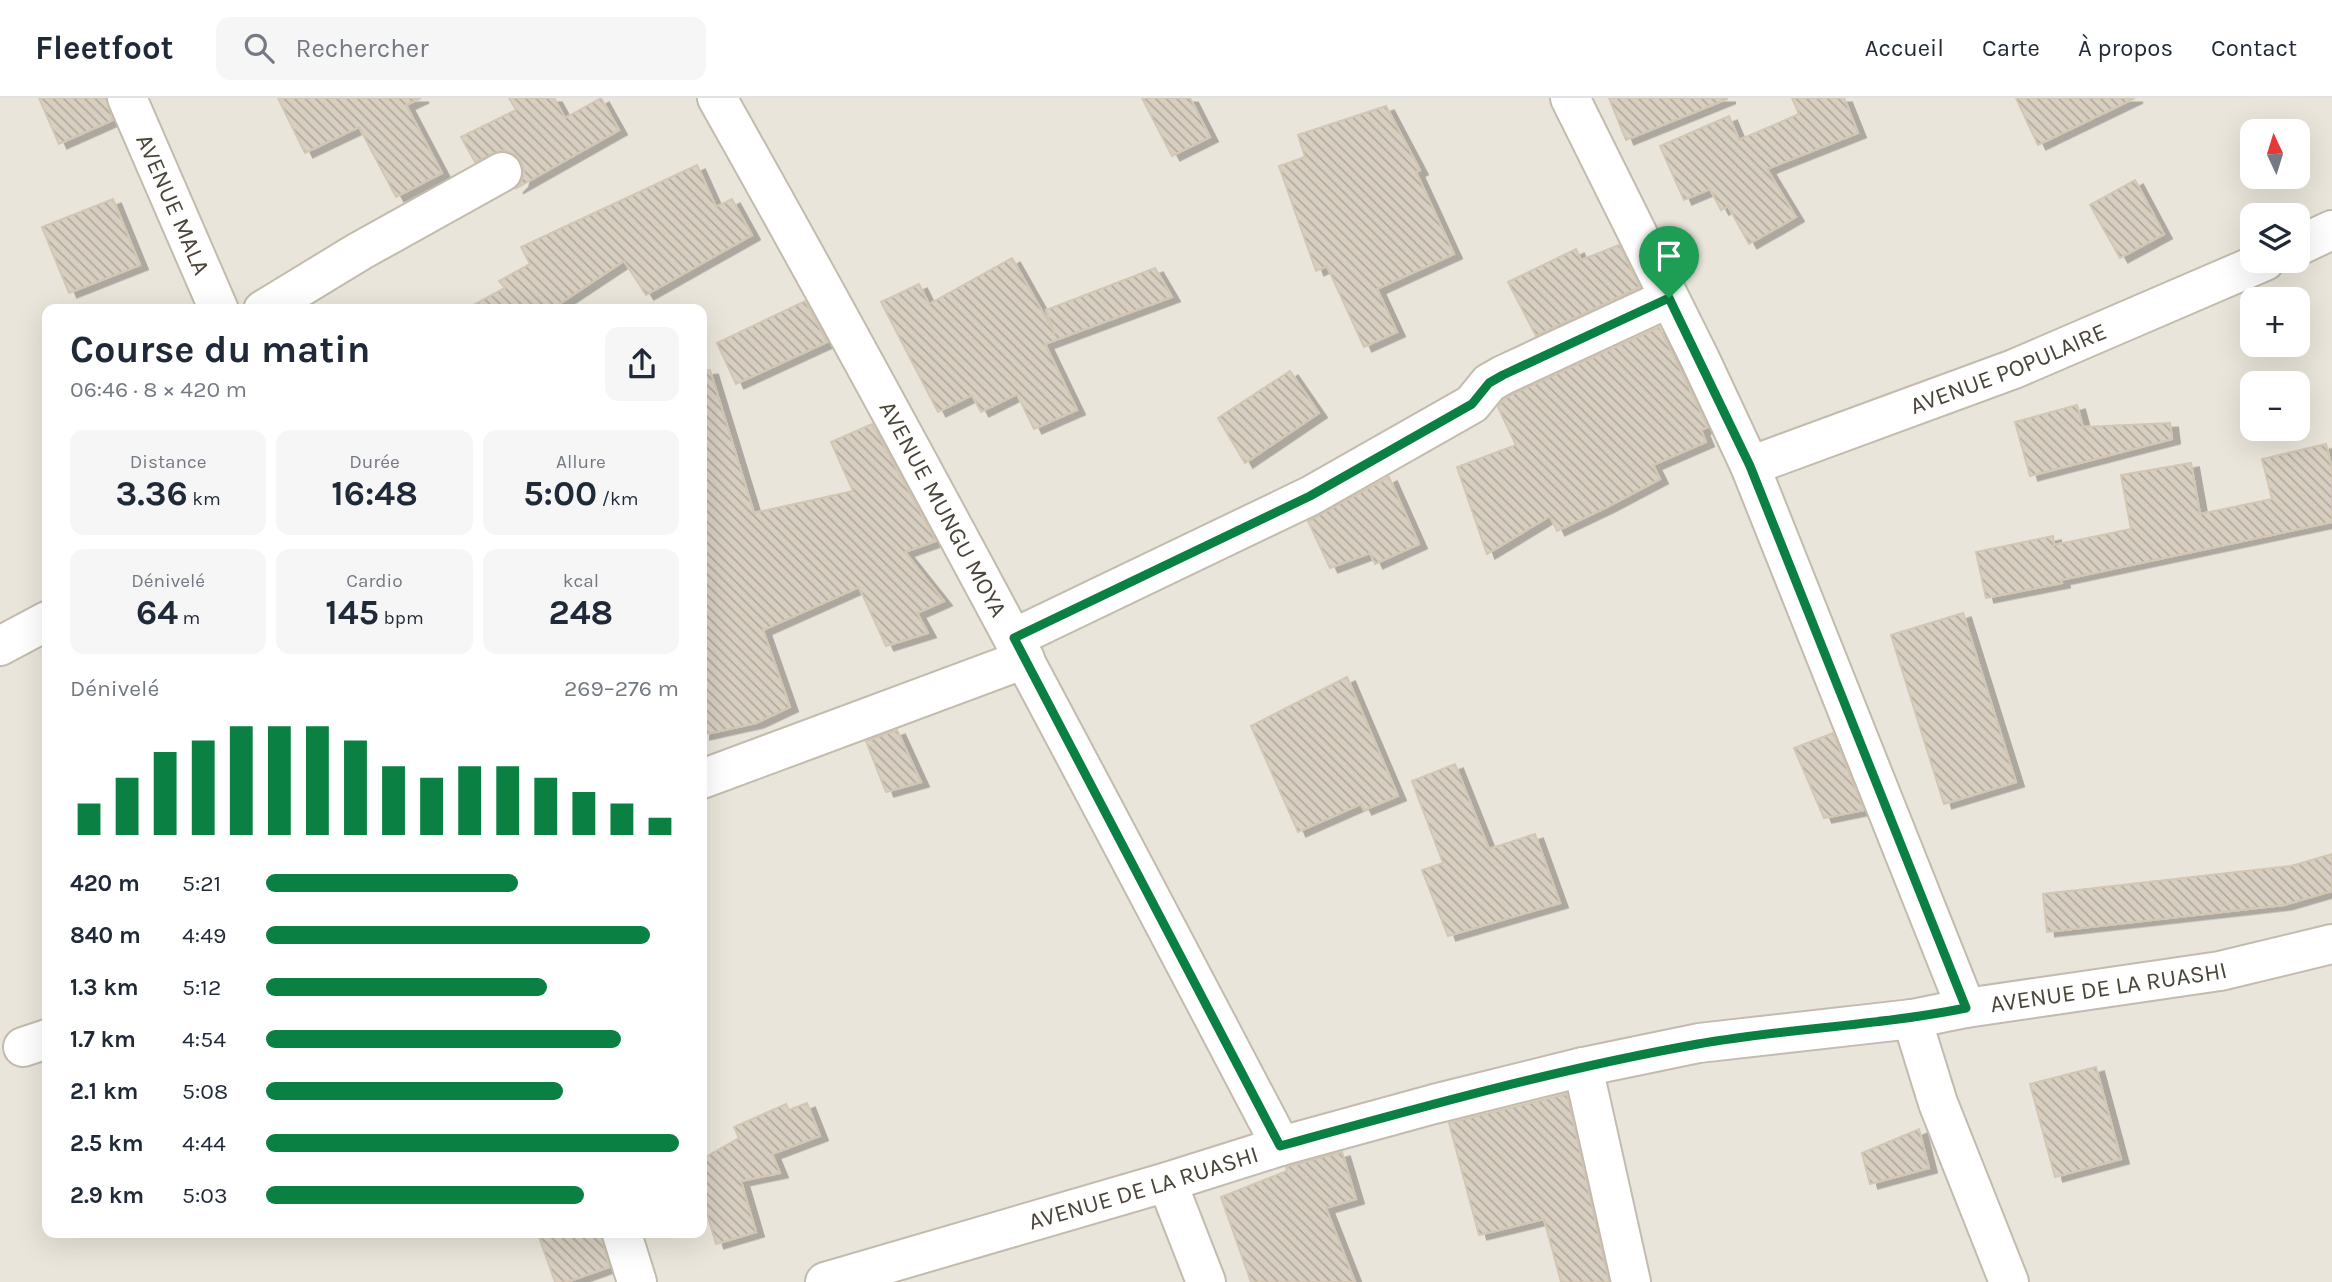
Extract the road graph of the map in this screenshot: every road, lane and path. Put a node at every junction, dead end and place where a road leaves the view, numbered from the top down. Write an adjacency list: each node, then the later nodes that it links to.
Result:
1 (127, 98): 9 (street, AVENUE MALA)
2 (717, 98): 14 (street, AVENUE MUNGU MOYA)
3 (1570, 98): 8 (street)
4 (502, 172): 10 (street)
5 (2332, 230): 6 (street)
6 (2310, 240)
7 (2240, 272): 11 (street, AVENUE POPULAIRE)
8 (1669, 298): 11 (street); 14 (street)
9 (216, 304)
10 (273, 304)
11 (1750, 466): 17 (street)
12 (42, 624): 13 (street)
13 (0, 646)
14 (1020, 648): 15 (street); 20 (street, AVENUE MUNGU MOYA)
15 (707, 777)
16 (2332, 944): 17 (street, AVENUE DE LA RUASHI)
17 (1966, 1008): 18 (street, AVENUE DE LA RUASHI)
18 (1912, 1019): 19 (street, AVENUE DE LA RUASHI); 28 (street)
19 (1583, 1067): 20 (street, AVENUE DE LA RUASHI); 27 (street)
20 (1280, 1146): 21 (street, AVENUE DE LA RUASHI)
21 (1167, 1182): 23 (street, AVENUE DE LA RUASHI); 26 (street)
22 (623, 1238): 24 (street)
23 (870, 1276): 25 (street, AVENUE DE LA RUASHI)
24 (637, 1282)
25 (825, 1282)
26 (1206, 1282)
27 (1631, 1282)
28 (2009, 1282)

